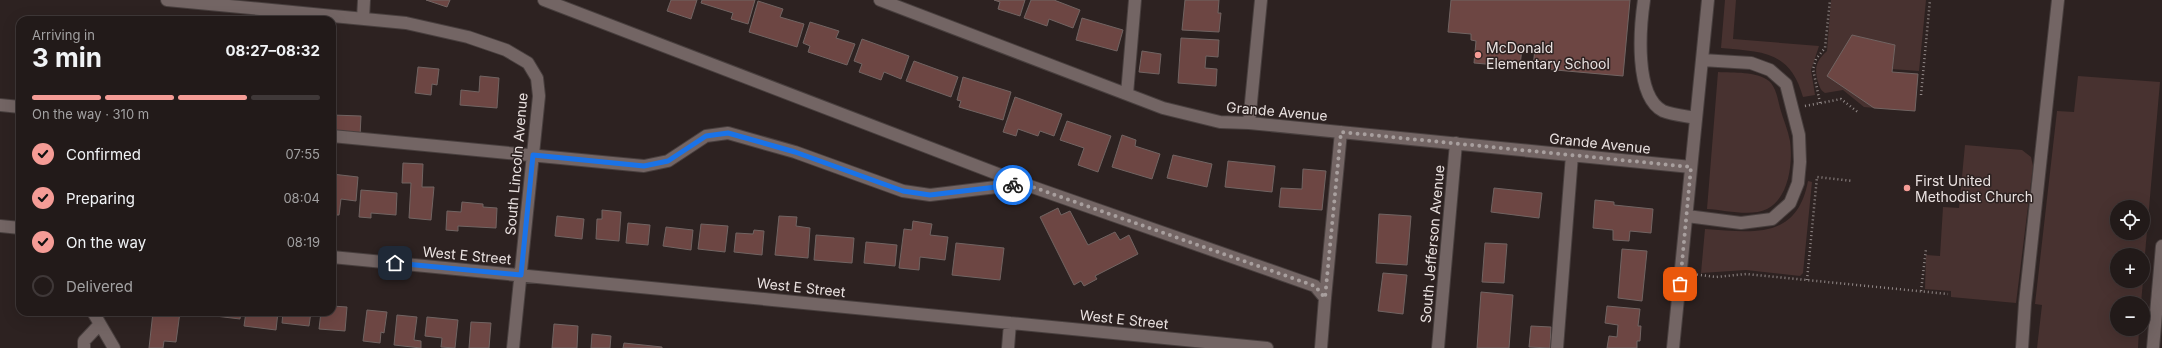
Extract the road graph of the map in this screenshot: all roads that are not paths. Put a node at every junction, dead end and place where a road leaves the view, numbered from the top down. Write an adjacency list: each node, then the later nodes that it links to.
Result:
1 (167, 0): 10 (street)
2 (364, 0): 12 (street)
3 (544, 0): 25 (street)
4 (880, 0): 14 (street, Grande Avenue)
5 (1135, 0): 14 (street)
6 (1261, 0): 18 (street)
7 (1644, 0): 17 (street)
8 (1708, 0): 13 (street)
9 (2058, 0): 46 (street)
10 (332, 16)
11 (336, 16): 12 (street)
12 (363, 19): 22 (street, South Lincoln Avenue)
13 (1702, 60): 17 (street); 26 (street)
14 (1127, 94): 18 (street, Grande Avenue)
15 (0, 105): 16 (street)
16 (16, 107)
17 (1696, 118): 24 (street)
18 (1249, 123): 19 (street, Grande Avenue)
19 (1341, 132): 21 (street, Grande Avenue); 32 (street)
20 (336, 136): 22 (street)
21 (1456, 144): 23 (street, Grande Avenue); 43 (street, South Jefferson Avenue)
22 (533, 155): 25 (street); 31 (street, South Lincoln Avenue)
23 (1572, 156): 24 (street, Grande Avenue); 44 (street)
24 (1691, 167): 26 (street)
25 (1024, 184): 32 (street)
26 (1686, 216): 45 (street)
27 (0, 226): 28 (street)
28 (16, 228)
29 (2162, 246): 33 (street)
30 (336, 257): 31 (street, West E Street)
31 (521, 275): 35 (street, West E Street); 39 (street, South Lincoln Avenue)
32 (1325, 298): 42 (street)
33 (2159, 315): 47 (street)
34 (95, 316): 36 (street)
35 (1010, 323): 40 (street); 41 (street, West E Street)
36 (100, 324): 37 (street); 38 (street)
37 (84, 348)
38 (114, 348)
39 (514, 348)
40 (1008, 348)
41 (1267, 348)
42 (1321, 348)
43 (1438, 348)
44 (1557, 348)
45 (1673, 348)
46 (2022, 348)
47 (2153, 348)

